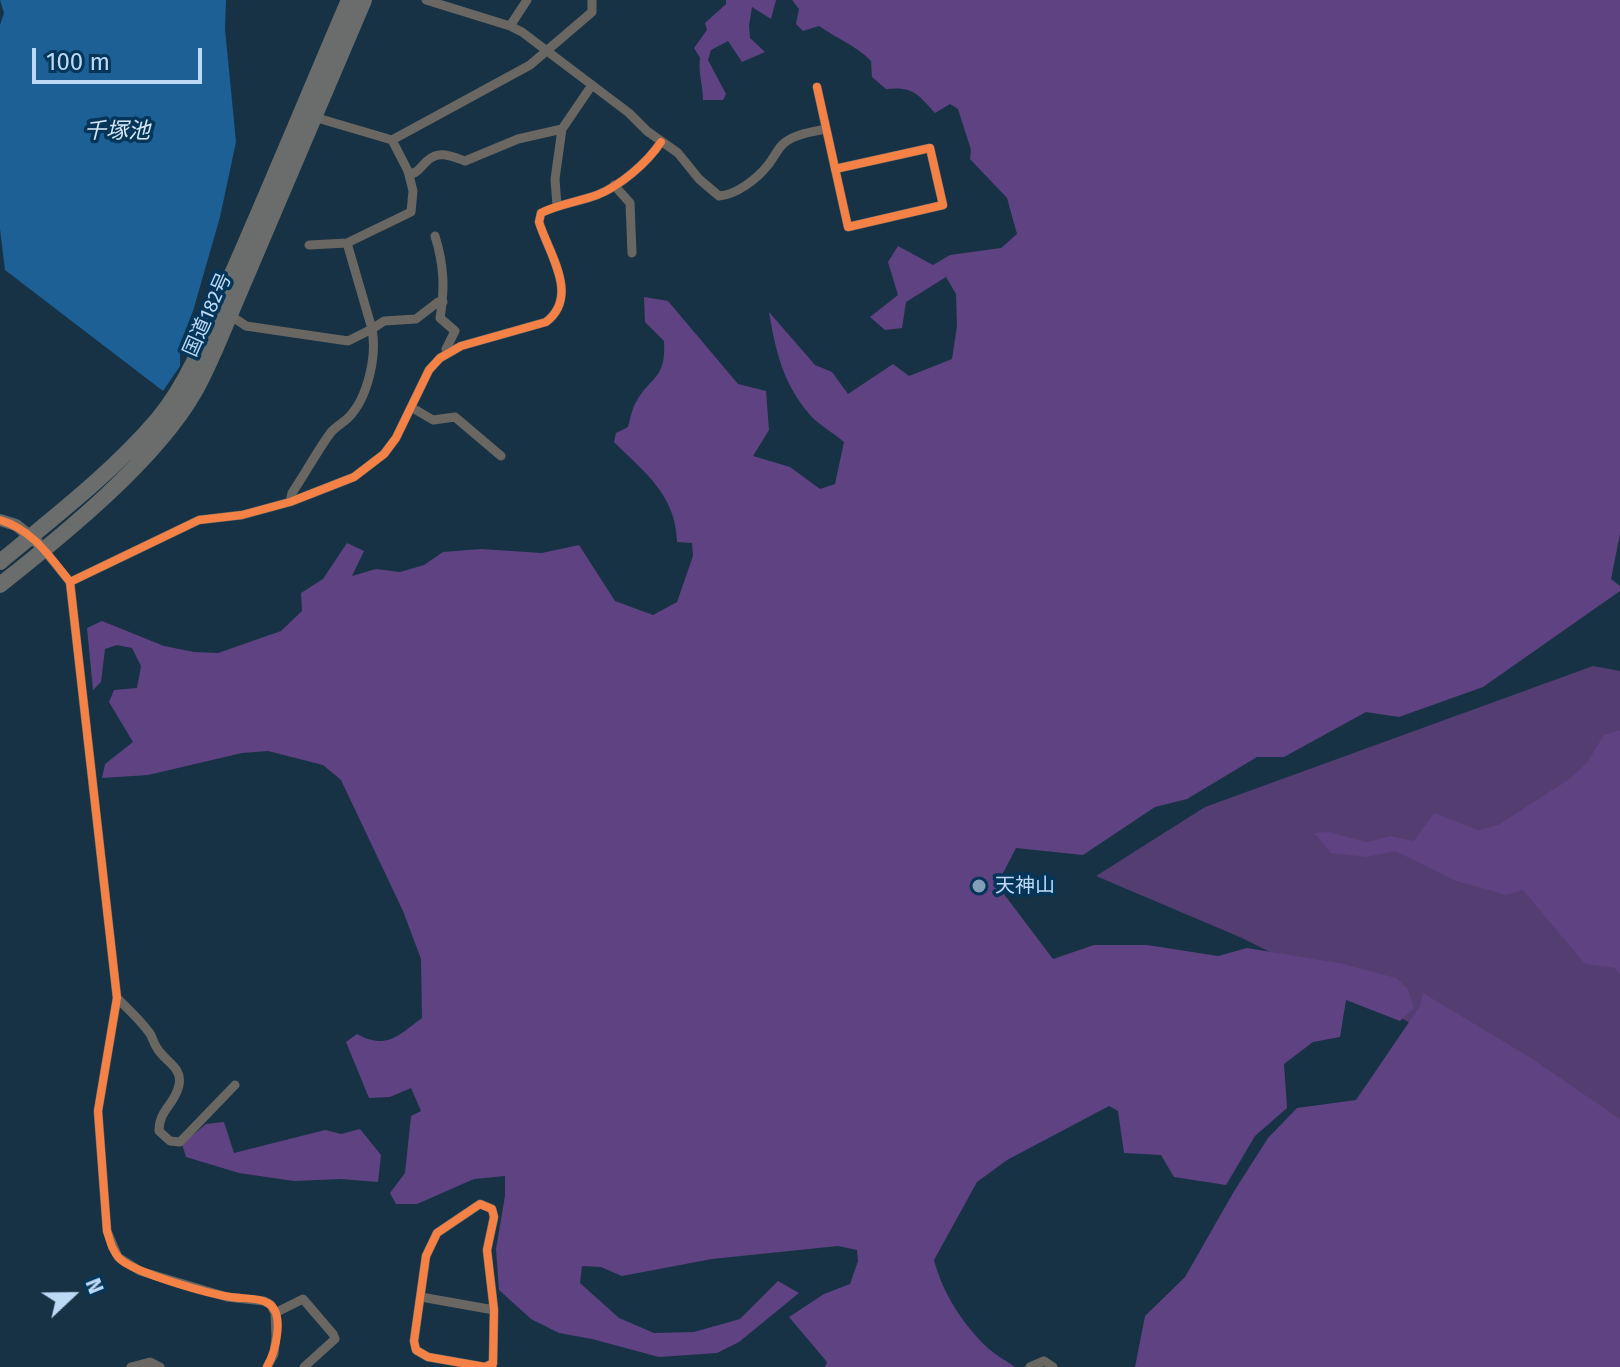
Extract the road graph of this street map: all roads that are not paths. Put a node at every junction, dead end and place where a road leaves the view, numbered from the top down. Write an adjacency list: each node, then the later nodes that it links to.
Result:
1 (349, 0): 31 (highway, 国道182号)
2 (364, 0): 10 (highway, 国道182号)
3 (426, 0): 6 (street)
4 (527, 0): 6 (street)
5 (592, 0): 7 (street)
6 (510, 26): 7 (street)
7 (546, 50): 8 (street); 13 (street)
8 (592, 85): 11 (street); 14 (street)
9 (817, 87): 12 (street)
10 (314, 117): 13 (street); 24 (highway, 国道182号)
11 (562, 129): 16 (street); 18 (street)
12 (826, 129): 14 (street); 15 (street)
13 (392, 140): 16 (street)
14 (661, 142): 17 (street)
15 (835, 169): 15 (street)
16 (408, 171): 20 (street)
17 (614, 185): 18 (street); 22 (street)
18 (557, 206): 26 (street)
19 (435, 236): 23 (street)
20 (347, 243): 21 (street); 25 (street)
21 (309, 245)
22 (632, 253)
23 (443, 302): 25 (street); 26 (street)
24 (230, 315): 25 (street); 32 (highway, 国道182号)
25 (372, 329): 29 (street)
26 (448, 353): 27 (street)
27 (411, 407): 28 (street); 29 (street)
28 (501, 456)
29 (290, 502): 34 (street)
30 (0, 520): 31 (street)
31 (31, 536): 32 (street); 33 (highway, 国道182号)
32 (44, 550): 34 (street); 35 (highway, 国道182号)
33 (0, 562)
34 (70, 582): 36 (street)
35 (0, 585)
36 (117, 998): 37 (street); 40 (street)
37 (235, 1085)
38 (421, 1297): 39 (street); 39 (street); 41 (street)
39 (494, 1310): 41 (street)
40 (275, 1313): 44 (street); 45 (street)
41 (493, 1365)
42 (131, 1367): 43 (street)
43 (160, 1367)
44 (267, 1367)
45 (304, 1367)
46 (1030, 1367): 47 (street)
47 (1053, 1367)

